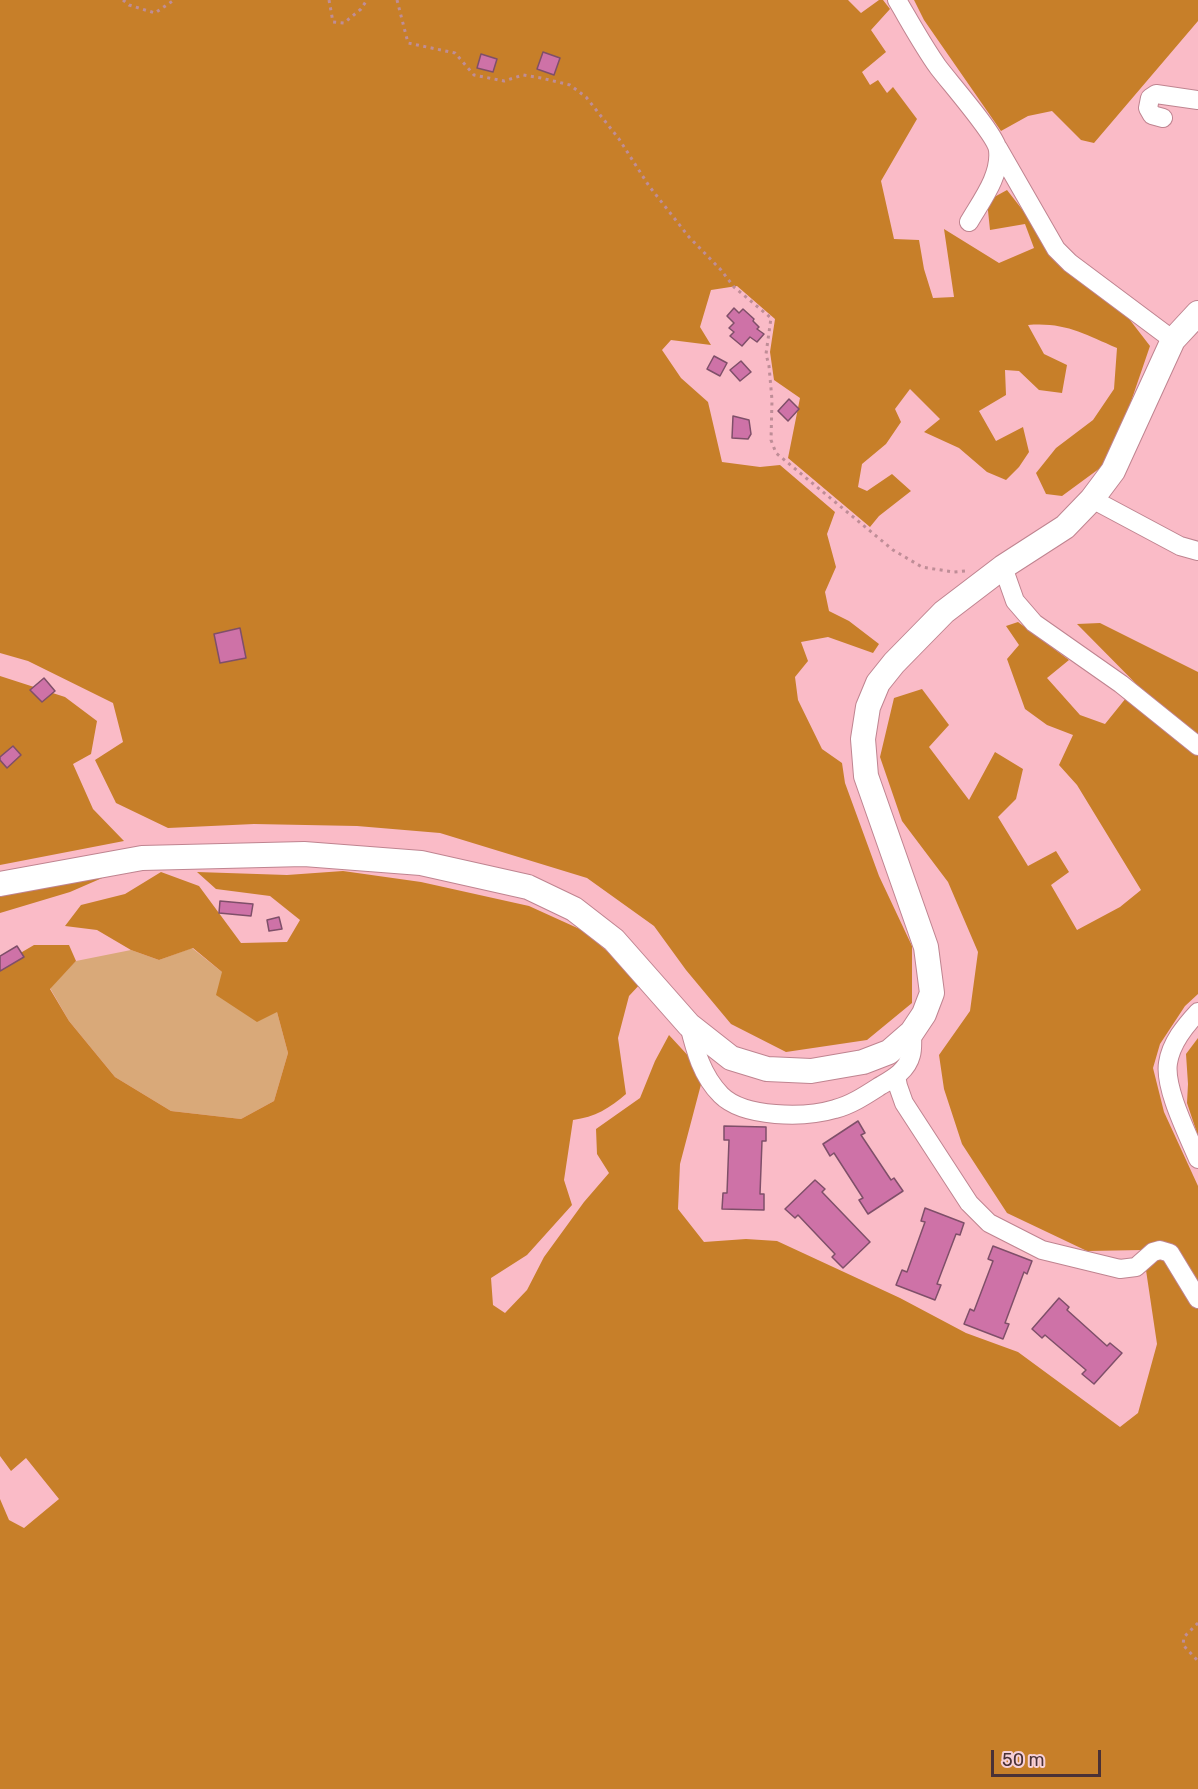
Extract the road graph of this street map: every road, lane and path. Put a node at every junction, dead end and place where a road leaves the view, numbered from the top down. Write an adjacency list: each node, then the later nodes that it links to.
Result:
1 (123, 0): 2 (path)
2 (174, 0)
3 (329, 0): 4 (path)
4 (367, 0)
5 (397, 0): 16 (path)
6 (897, 0): 9 (street)
7 (1198, 100): 8 (street)
8 (1163, 118)
9 (998, 148): 10 (street); 12 (street)
10 (969, 222)
11 (1198, 313): 12 (main road)
12 (1173, 340): 13 (main road)
13 (1092, 499): 14 (street); 15 (main road)
14 (1198, 551)
15 (1003, 567): 17 (street); 21 (main road)
16 (971, 571)
17 (1198, 746)
18 (0, 884): 20 (main road)
19 (1198, 1012): 23 (street)
20 (689, 1025): 21 (main road); 22 (street)
21 (912, 1032): 22 (street)
22 (896, 1076): 24 (street)
23 (1198, 1159)
24 (1198, 1299)
25 (1198, 1623): 26 (path)
26 (1198, 1661)

